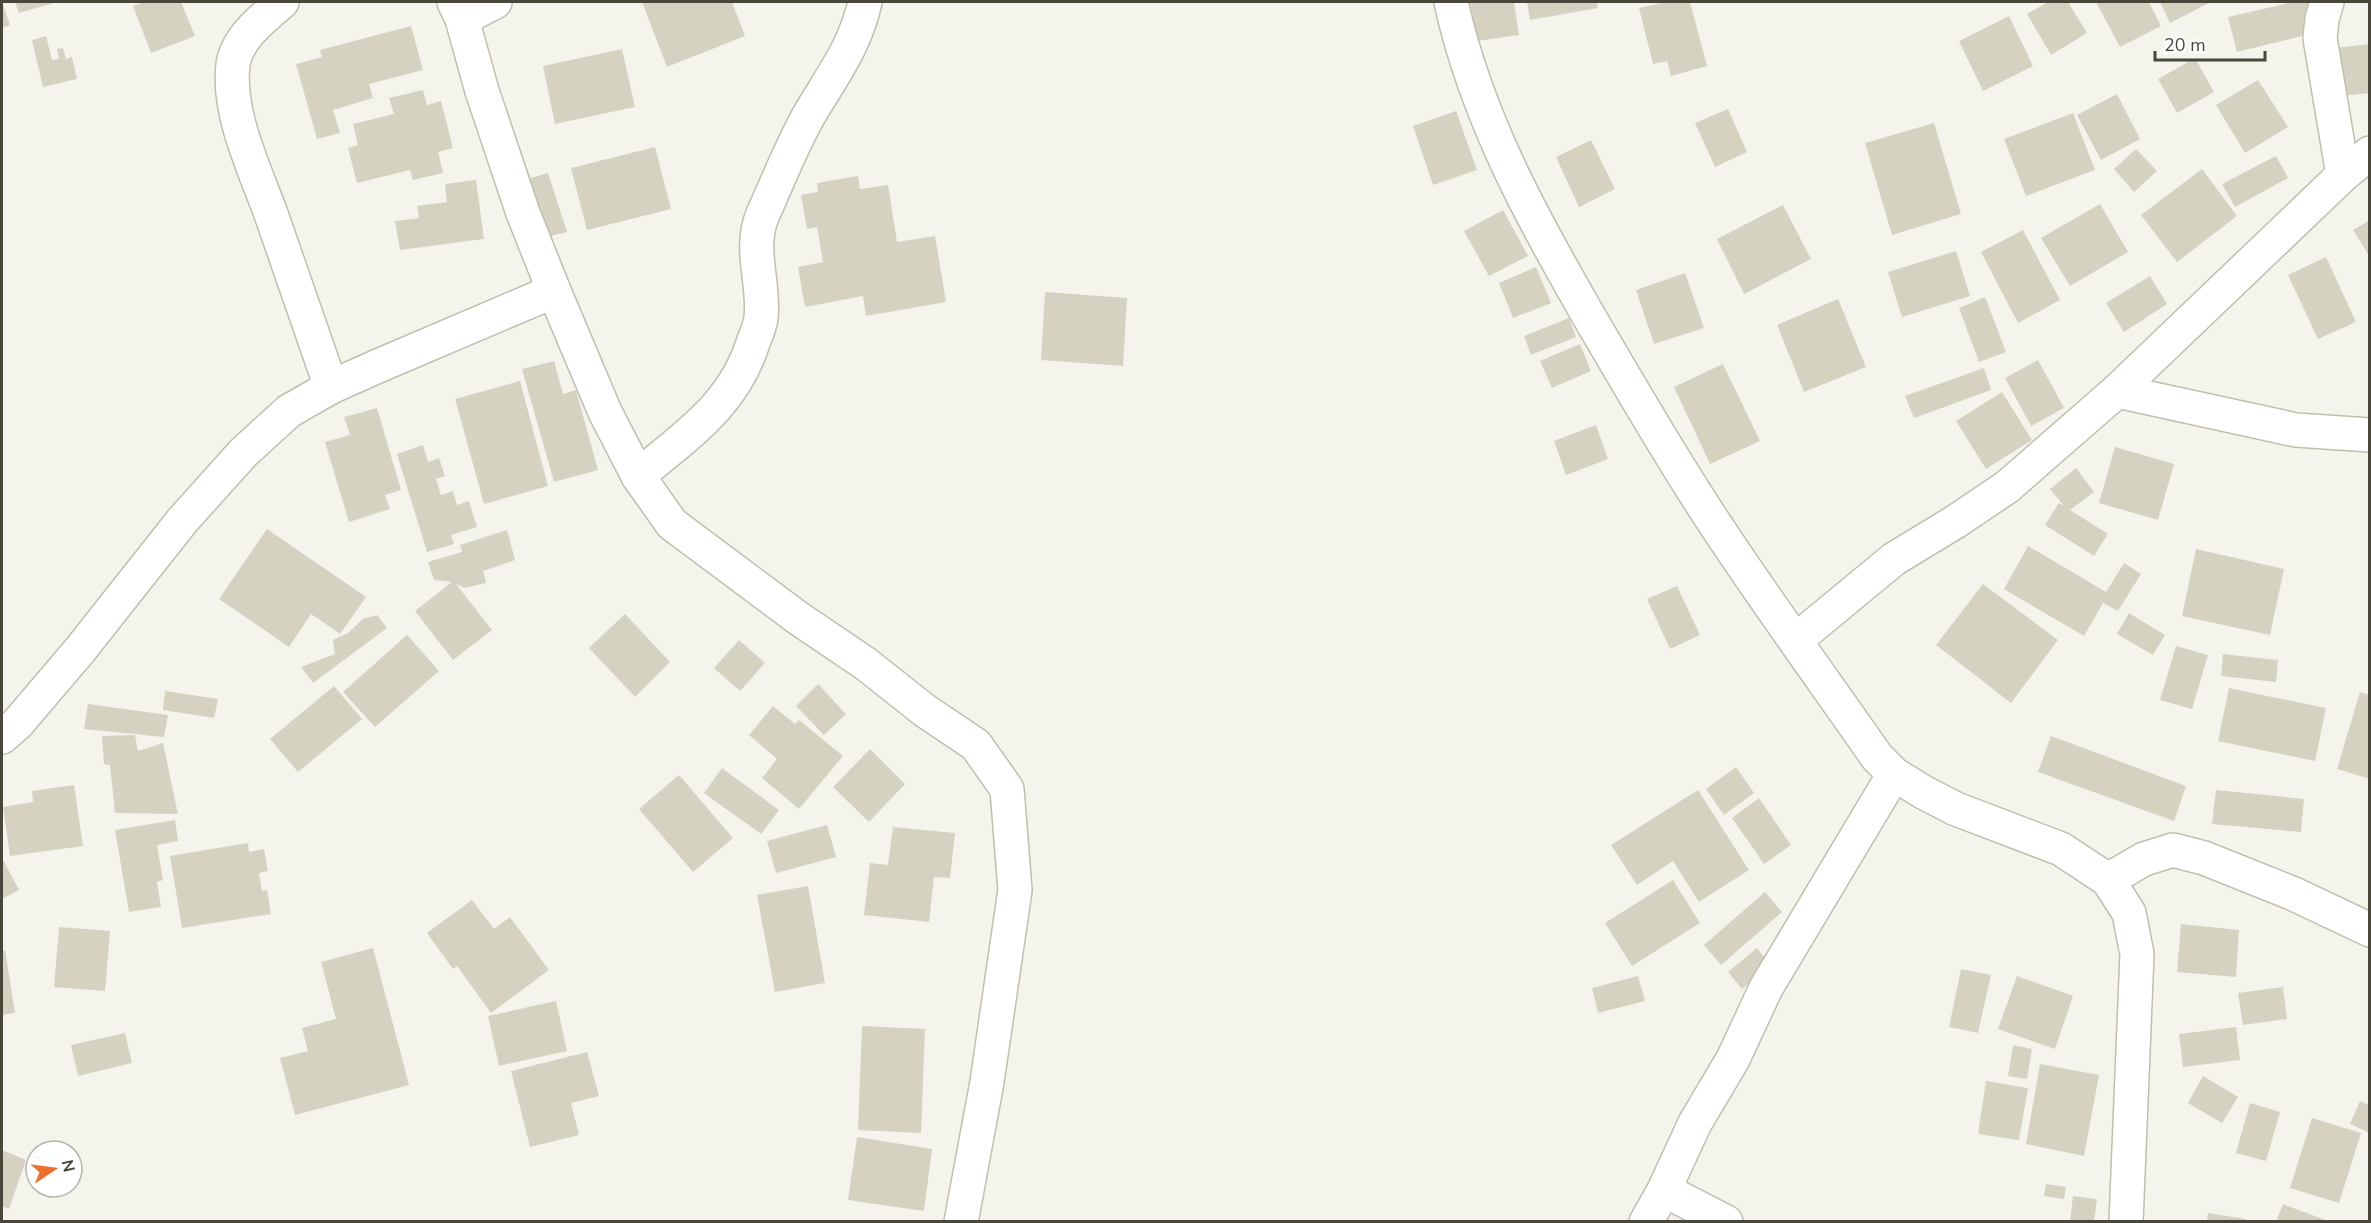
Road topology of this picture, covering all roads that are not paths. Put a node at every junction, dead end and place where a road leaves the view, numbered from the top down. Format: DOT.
graph roads {
  1 [pos="282,2"];
  2 [pos="495,2"];
  3 [pos="864,2"];
  4 [pos="1451,2"];
  5 [pos="2327,2"];
  6 [pos="458,10"];
  7 [pos="2370,153"];
  8 [pos="2343,175"];
  9 [pos="554,291"];
  10 [pos="331,387"];
  11 [pos="2117,391"];
  12 [pos="2370,435"];
  13 [pos="639,476"];
  14 [pos="1796,640"];
  15 [pos="2,736"];
  16 [pos="1894,774"];
  17 [pos="2109,879"];
  18 [pos="2370,930"];
  19 [pos="1664,1190"];
  20 [pos="961,1221"];
  21 [pos="1646,1221"];
  22 [pos="1726,1221"];
  23 [pos="2126,1221"];
  1 -- 10 [label="street"];
  2 -- 6 [label="street"];
  3 -- 13 [label="street"];
  4 -- 14 [label="street"];
  5 -- 8 [label="street"];
  6 -- 9 [label="street"];
  7 -- 8 [label="street"];
  8 -- 11 [label="street"];
  9 -- 10 [label="street"];
  9 -- 13 [label="street"];
  10 -- 15 [label="street"];
  11 -- 12 [label="street"];
  11 -- 14 [label="street"];
  13 -- 20 [label="street"];
  14 -- 16 [label="street"];
  16 -- 17 [label="street"];
  16 -- 19 [label="street"];
  17 -- 18 [label="street"];
  17 -- 23 [label="street"];
  19 -- 21 [label="street"];
  19 -- 22 [label="street"];
}
